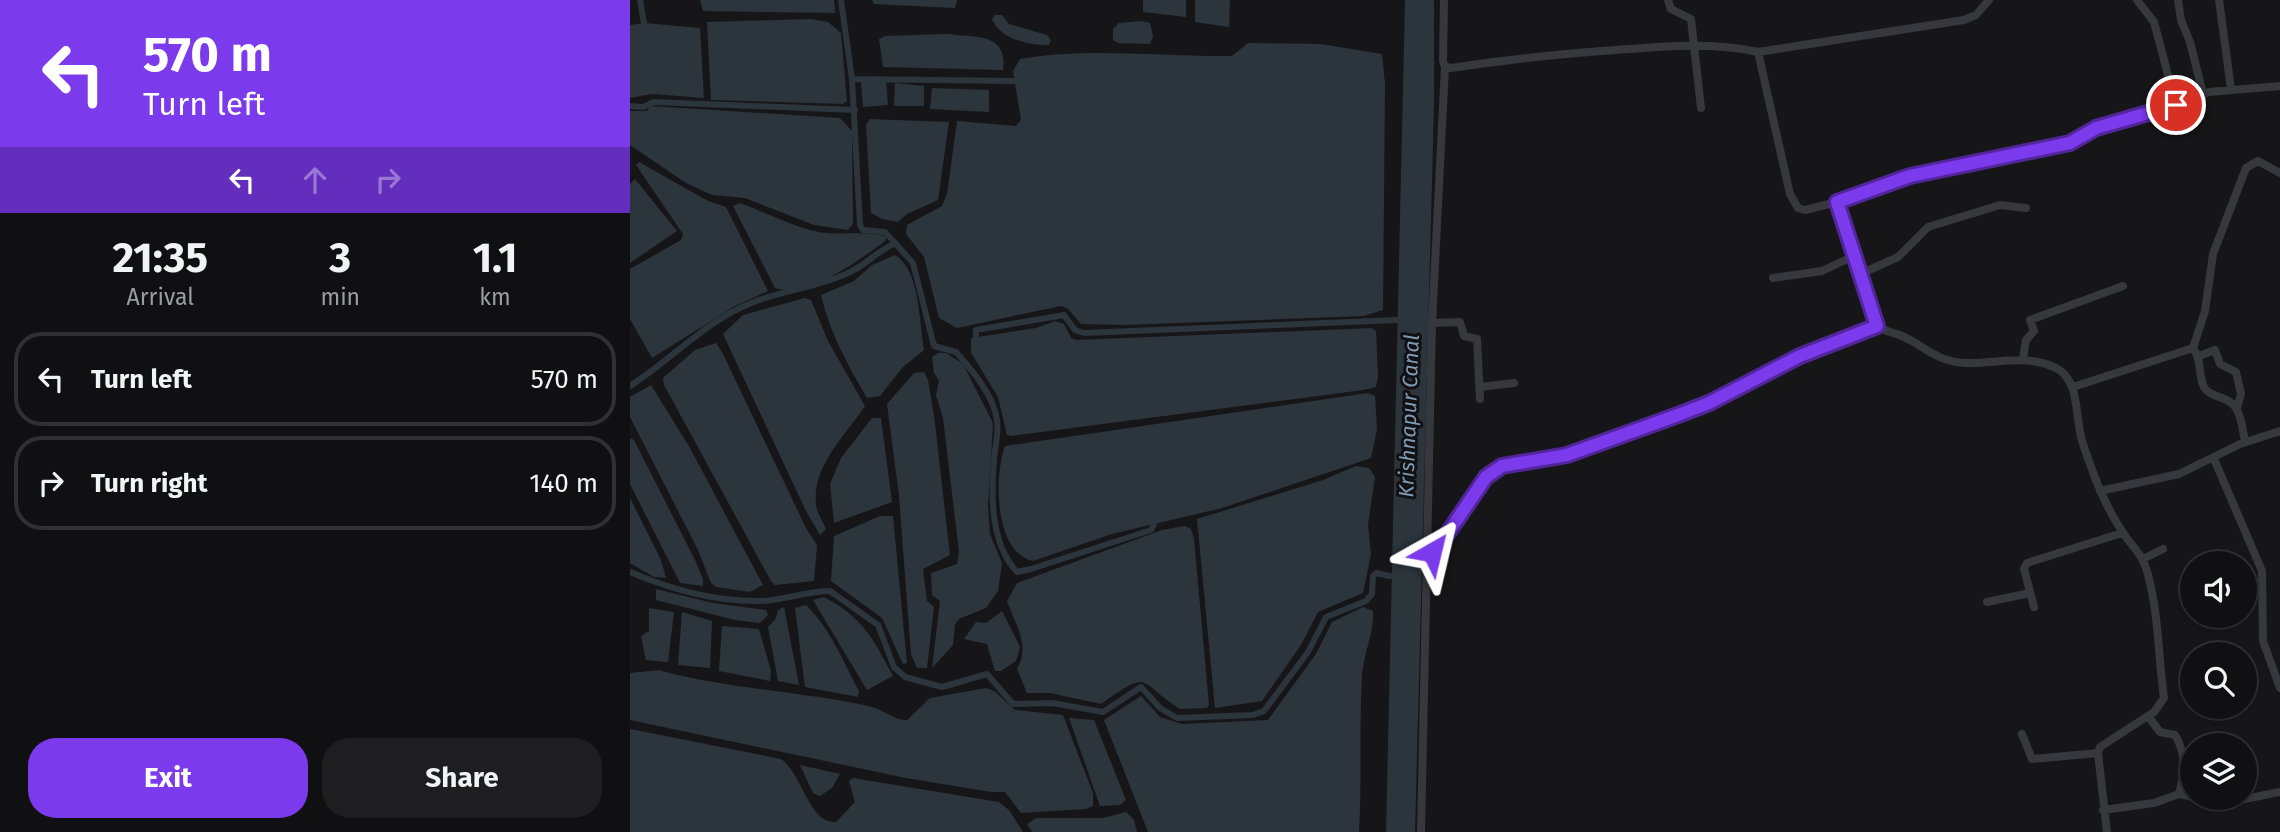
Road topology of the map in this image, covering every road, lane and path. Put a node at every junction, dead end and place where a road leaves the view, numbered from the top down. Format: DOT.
graph roads {
  1 [pos="1444,0"];
  2 [pos="1668,0"];
  3 [pos="1989,0"];
  4 [pos="2137,0"];
  5 [pos="2178,0"];
  6 [pos="2219,0"];
  7 [pos="1695,44"];
  8 [pos="1758,52"];
  9 [pos="1445,67"];
  10 [pos="2280,86"];
  11 [pos="2231,89"];
  12 [pos="2203,94"];
  13 [pos="2176,105"];
  14 [pos="1701,108"];
  15 [pos="2278,169"];
  16 [pos="1837,202"];
  17 [pos="2026,208"];
  18 [pos="1854,256"];
  19 [pos="1860,274"];
  20 [pos="1773,278"];
  21 [pos="2123,286"];
  22 [pos="1432,323"];
  23 [pos="1877,326"];
  24 [pos="2193,348"];
  25 [pos="2199,356"];
  26 [pos="2023,359"];
  27 [pos="1514,383"];
  28 [pos="1479,387"];
  29 [pos="2073,387"];
  30 [pos="1480,400"];
  31 [pos="2237,408"];
  32 [pos="2280,431"];
  33 [pos="2245,442"];
  34 [pos="2214,459"];
  35 [pos="2100,491"];
  36 [pos="2122,533"];
  37 [pos="2163,549"];
  38 [pos="1425,551"];
  39 [pos="2143,559"];
  40 [pos="2030,593"];
  41 [pos="1987,601"];
  42 [pos="2034,607"];
  43 [pos="2280,688"];
  44 [pos="2148,716"];
  45 [pos="2022,734"];
  46 [pos="2098,753"];
  47 [pos="2280,792"];
  48 [pos="2179,794"];
  49 [pos="2103,810"];
  50 [pos="1421,832"];
  51 [pos="2107,832"];
  1 -- 9 [label="street"];
  2 -- 7 [label="street"];
  3 -- 8 [label="street"];
  4 -- 13 [label="street"];
  5 -- 12 [label="street"];
  6 -- 11 [label="street"];
  7 -- 8 [label="street"];
  7 -- 9 [label="street"];
  7 -- 14 [label="street"];
  8 -- 16 [label="street"];
  9 -- 22 [label="street"];
  10 -- 11 [label="street"];
  11 -- 12 [label="street"];
  12 -- 13 [label="street"];
  13 -- 16 [label="street"];
  15 -- 24 [label="street"];
  16 -- 18 [label="street"];
  17 -- 19 [label="street"];
  18 -- 19 [label="street"];
  18 -- 20 [label="street"];
  19 -- 23 [label="street"];
  21 -- 26 [label="street"];
  22 -- 28 [label="street"];
  22 -- 38 [label="street"];
  23 -- 26 [label="street"];
  23 -- 38 [label="street"];
  24 -- 25 [label="street"];
  24 -- 29 [label="street"];
  25 -- 31 [label="street"];
  25 -- 31 [label="street"];
  26 -- 29 [label="street"];
  27 -- 28 [label="street"];
  28 -- 30 [label="street"];
  29 -- 35 [label="street"];
  31 -- 33 [label="street"];
  32 -- 33 [label="street"];
  33 -- 34 [label="street"];
  34 -- 35 [label="street"];
  34 -- 43 [label="street"];
  35 -- 36 [label="street"];
  36 -- 39 [label="street"];
  36 -- 40 [label="street"];
  37 -- 39 [label="street"];
  38 -- 50 [label="street"];
  39 -- 44 [label="street"];
  40 -- 41 [label="street"];
  40 -- 42 [label="street"];
  44 -- 46 [label="street"];
  44 -- 48 [label="street"];
  45 -- 46 [label="street"];
  46 -- 49 [label="street"];
  47 -- 48 [label="street"];
  48 -- 49 [label="street"];
  49 -- 51 [label="street"];
}
